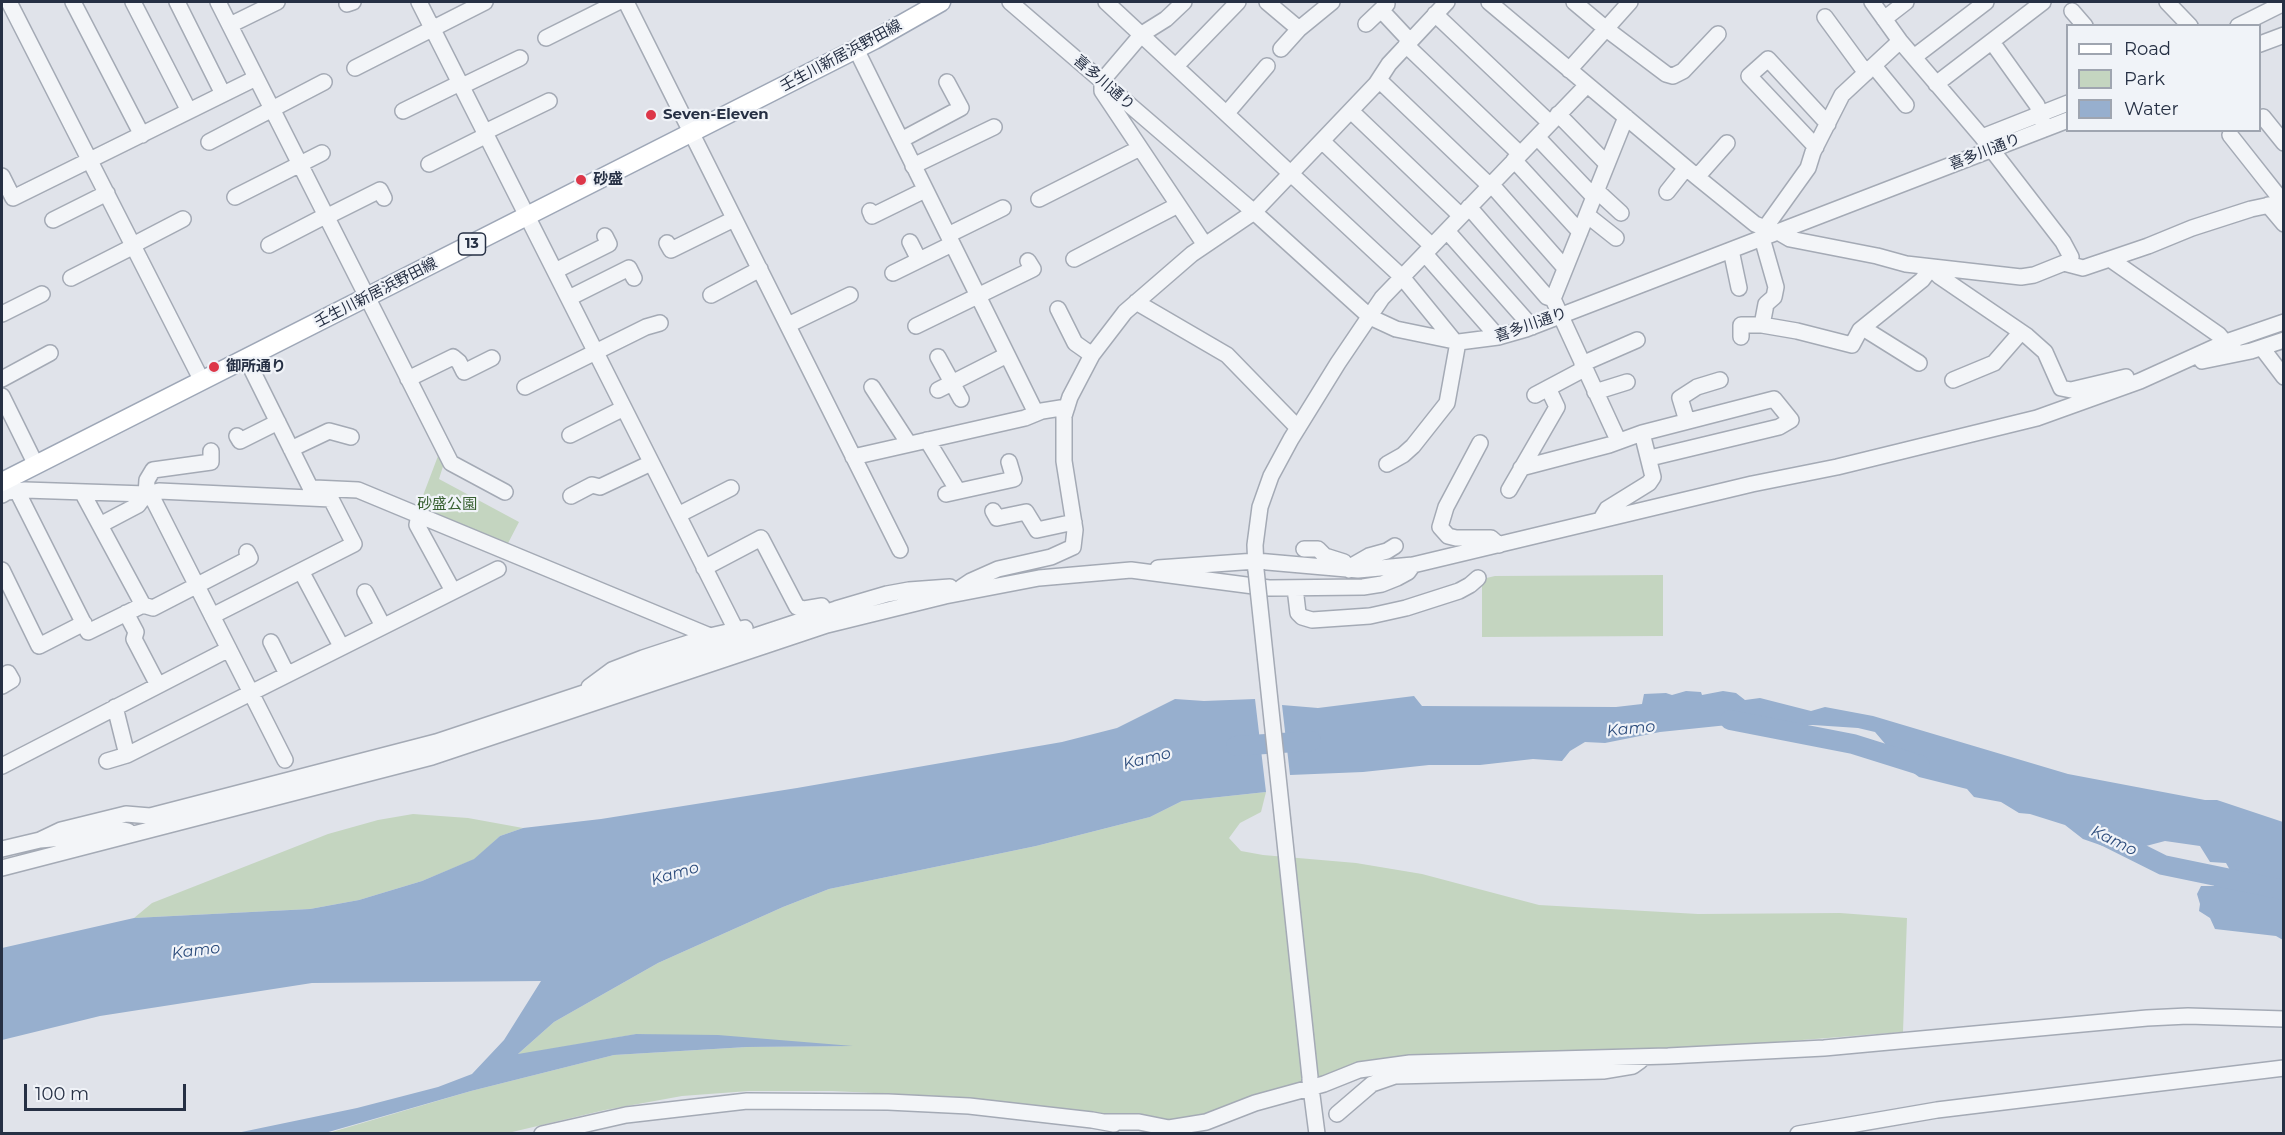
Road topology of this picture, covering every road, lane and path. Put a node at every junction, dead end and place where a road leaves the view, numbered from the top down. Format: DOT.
graph roads {
  1 [pos="9,2"];
  2 [pos="73,2"];
  3 [pos="133,2"];
  4 [pos="177,2"];
  5 [pos="218,2"];
  6 [pos="277,2"];
  7 [pos="420,2"];
  8 [pos="485,2"];
  9 [pos="618,2"];
  10 [pos="626,2"];
  11 [pos="941,2"];
  12 [pos="1010,2"];
  13 [pos="1106,2"];
  14 [pos="1184,2"];
  15 [pos="1238,2"];
  16 [pos="1267,2"];
  17 [pos="1332,2"];
  18 [pos="1447,2"];
  19 [pos="1489,2"];
  20 [pos="1574,2"];
  21 [pos="1627,2"];
  22 [pos="1872,2"];
  23 [pos="1906,2"];
  24 [pos="1986,2"];
  25 [pos="2043,2"];
  26 [pos="2167,2"];
  27 [pos="2283,3"];
  28 [pos="21,11"];
  29 [pos="2072,11"];
  30 [pos="1435,14"];
  31 [pos="1825,18"];
  32 [pos="1884,19"];
  33 [pos="1366,24"];
  34 [pos="2083,24"];
  35 [pos="2188,24"];
  36 [pos="2242,24"];
  37 [pos="230,26"];
  38 [pos="433,28"];
  39 [pos="1605,28"];
  40 [pos="1299,29"];
  41 [pos="1142,34"];
  42 [pos="1718,34"];
  43 [pos="2283,35"];
  44 [pos="546,38"];
  45 [pos="1900,41"];
  46 [pos="1992,42"];
  47 [pos="1408,43"];
  48 [pos="2261,43"];
  49 [pos="1281,48"];
  50 [pos="856,49"];
  51 [pos="1914,57"];
  52 [pos="520,58"];
  53 [pos="1176,66"];
  54 [pos="1267,66"];
  55 [pos="355,68"];
  56 [pos="1870,69"];
  57 [pos="1569,70"];
  58 [pos="256,78"];
  59 [pos="1379,80"];
  60 [pos="1102,81"];
  61 [pos="324,82"];
  62 [pos="947,82"];
  63 [pos="461,84"];
  64 [pos="1936,84"];
  65 [pos="1587,85"];
  66 [pos="223,94"];
  67 [pos="549,101"];
  68 [pos="2066,104"];
  69 [pos="1906,105"];
  70 [pos="272,110"];
  71 [pos="189,111"];
  72 [pos="403,111"];
  73 [pos="1351,111"];
  74 [pos="1227,113"];
  75 [pos="1626,117"];
  76 [pos="2262,117"];
  77 [pos="1554,119"];
  78 [pos="2066,120"];
  79 [pos="2042,122"];
  80 [pos="1828,124"];
  81 [pos="994,127"];
  82 [pos="692,133"];
  83 [pos="486,134"];
  84 [pos="142,135"];
  85 [pos="2230,135"];
  86 [pos="1537,137"];
  87 [pos="901,140"];
  88 [pos="1322,141"];
  89 [pos="209,142"];
  90 [pos="1727,143"];
  91 [pos="2283,143"];
  92 [pos="1986,144"];
  93 [pos="1816,147"];
  94 [pos="1140,148"];
  95 [pos="322,153"];
  96 [pos="1517,158"];
  97 [pos="94,159"];
  98 [pos="299,164"];
  99 [pos="429,164"];
  100 [pos="1607,164"];
  101 [pos="914,166"];
  102 [pos="1692,172"];
  103 [pos="1292,173"];
  104 [pos="2,176"];
  105 [pos="1490,185"];
  106 [pos="925,190"];
  107 [pos="1667,192"];
  108 [pos="106,193"];
  109 [pos="1595,193"];
  110 [pos="235,196"];
  111 [pos="384,198"];
  112 [pos="1039,199"];
  113 [pos="2278,203"];
  114 [pos="1178,205"];
  115 [pos="1004,208"];
  116 [pos="870,210"];
  117 [pos="1465,211"];
  118 [pos="1254,212"];
  119 [pos="1620,213"];
  120 [pos="1587,215"];
  121 [pos="528,216"];
  122 [pos="326,217"];
  123 [pos="183,219"];
  124 [pos="735,219"];
  125 [pos="53,220"];
  126 [pos="2283,225"];
  127 [pos="1447,231"];
  128 [pos="1580,232"];
  129 [pos="1768,233"];
  130 [pos="605,236"];
  131 [pos="1616,238"];
  132 [pos="950,239"];
  133 [pos="910,242"];
  134 [pos="667,243"];
  135 [pos="269,245"];
  136 [pos="1205,245"];
  137 [pos="133,246"];
  138 [pos="1428,250"];
  139 [pos="1731,250"];
  140 [pos="1074,259"];
  141 [pos="2110,259"];
  142 [pos="919,260"];
  143 [pos="1028,261"];
  144 [pos="2069,263"];
  145 [pos="1565,268"];
  146 [pos="1931,268"];
  147 [pos="760,269"];
  148 [pos="555,271"];
  149 [pos="893,273"];
  150 [pos="1402,277"];
  151 [pos="71,278"];
  152 [pos="634,278"];
  153 [pos="1739,288"];
  154 [pos="42,294"];
  155 [pos="711,295"];
  156 [pos="850,295"];
  157 [pos="978,296"];
  158 [pos="366,298"];
  159 [pos="569,298"];
  160 [pos="1553,299"];
  161 [pos="1136,302"];
  162 [pos="1058,309"];
  163 [pos="2,314"];
  164 [pos="1559,316"];
  165 [pos="1370,317"];
  166 [pos="2283,322"];
  167 [pos="660,323"];
  168 [pos="1762,325"];
  169 [pos="788,326"];
  170 [pos="916,326"];
  171 [pos="1532,327"];
  172 [pos="1863,328"];
  173 [pos="2021,332"];
  174 [pos="2283,335"];
  175 [pos="1741,337"];
  176 [pos="1498,338"];
  177 [pos="1637,340"];
  178 [pos="2283,340"];
  179 [pos="1456,342"];
  180 [pos="2226,342"];
  181 [pos="2262,348"];
  182 [pos="596,352"];
  183 [pos="50,353"];
  184 [pos="1007,355"];
  185 [pos="1092,355"];
  186 [pos="938,357"];
  187 [pos="246,358"];
  188 [pos="492,358"];
  189 [pos="1919,363"];
  190 [pos="1583,367"];
  191 [pos="2165,370"];
  192 [pos="2283,377"];
  193 [pos="2,379"];
  194 [pos="408,379"];
  195 [pos="1720,380"];
  196 [pos="1953,380"];
  197 [pos="202,381"];
  198 [pos="1627,382"];
  199 [pos="952,383"];
  200 [pos="525,387"];
  201 [pos="872,387"];
  202 [pos="2061,388"];
  203 [pos="938,390"];
  204 [pos="1595,392"];
  205 [pos="961,399"];
  206 [pos="2,400"];
  207 [pos="1067,407"];
  208 [pos="624,408"];
  209 [pos="1036,412"];
  210 [pos="278,422"];
  211 [pos="1687,422"];
  212 [pos="2016,423"];
  213 [pos="1298,428"];
  214 [pos="1642,433"];
  215 [pos="570,435"];
  216 [pos="237,436"];
  217 [pos="351,437"];
  218 [pos="927,440"];
  219 [pos="1618,440"];
  220 [pos="1480,443"];
  221 [pos="909,444"];
  222 [pos="291,449"];
  223 [pos="211,451"];
  224 [pos="854,457"];
  225 [pos="1650,458"];
  226 [pos="1009,462"];
  227 [pos="651,463"];
  228 [pos="1387,464"];
  229 [pos="36,465"];
  230 [pos="1521,468"];
  231 [pos="12,489"];
  232 [pos="731,489"];
  233 [pos="1509,490"];
  234 [pos="82,492"];
  235 [pos="314,492"];
  236 [pos="505,492"];
  237 [pos="146,494"];
  238 [pos="2,495"];
  239 [pos="571,496"];
  240 [pos="2,503"];
  241 [pos="993,511"];
  242 [pos="678,515"];
  243 [pos="418,519"];
  244 [pos="1601,519"];
  245 [pos="1074,522"];
  246 [pos="100,525"];
  247 [pos="1499,545"];
  248 [pos="1395,546"];
  249 [pos="1304,549"];
  250 [pos="900,550"];
  251 [pos="247,552"];
  252 [pos="1413,564"];
  253 [pos="1256,565"];
  254 [pos="704,568"];
  255 [pos="498,569"];
  256 [pos="2,570"];
  257 [pos="1131,570"];
  258 [pos="1349,570"];
  259 [pos="301,571"];
  260 [pos="1478,578"];
  261 [pos="197,585"];
  262 [pos="1295,588"];
  263 [pos="962,590"];
  264 [pos="453,591"];
  265 [pos="365,592"];
  266 [pos="143,605"];
  267 [pos="836,609"];
  268 [pos="126,613"];
  269 [pos="212,616"];
  270 [pos="84,623"];
  271 [pos="786,625"];
  272 [pos="383,626"];
  273 [pos="736,630"];
  274 [pos="710,636"];
  275 [pos="271,642"];
  276 [pos="341,646"];
  277 [pos="229,649"];
  278 [pos="287,674"];
  279 [pos="158,685"];
  280 [pos="251,692"];
  281 [pos="580,694"];
  282 [pos="115,708"];
  283 [pos="126,755"];
  284 [pos="285,760"];
  285 [pos="107,761"];
  286 [pos="2,766"];
  287 [pos="139,834"];
  288 [pos="40,840"];
  289 [pos="2,849"];
  290 [pos="2,868"];
  291 [pos="2283,1019"];
  292 [pos="1647,1057"];
  293 [pos="2283,1068"];
  294 [pos="1311,1088"];
  295 [pos="1337,1114"];
  296 [pos="1104,1122"];
  297 [pos="542,1134"];
  298 [pos="1146,1134"];
  299 [pos="1317,1134"];
  300 [pos="1798,1134"];
  1 -- 28 [label="street"];
  2 -- 84 [label="street"];
  3 -- 71 [label="street"];
  4 -- 66 [label="street"];
  5 -- 37 [label="street"];
  6 -- 37 [label="street"];
  7 -- 38 [label="street"];
  8 -- 38 [label="street"];
  9 -- 44 [label="street"];
  10 -- 82 [label="street"];
  11 -- 50 [label="main road, 壬生川新居浜野田線 / 13"];
  12 -- 60 [label="street, 喜多川通り"];
  13 -- 41 [label="street"];
  14 -- 41 [label="street"];
  15 -- 53 [label="street"];
  16 -- 40 [label="street"];
  17 -- 40 [label="street"];
  18 -- 30 [label="street"];
  19 -- 57 [label="street"];
  20 -- 39 [label="street"];
  21 -- 39 [label="street"];
  22 -- 32 [label="street"];
  23 -- 32 [label="street"];
  24 -- 51 [label="street"];
  25 -- 46 [label="street"];
  26 -- 35 [label="street"];
  27 -- 36 [label="street"];
  28 -- 97 [label="street"];
  29 -- 34 [label="street"];
  30 -- 47 [label="street"];
  30 -- 77 [label="street"];
  31 -- 56 [label="street"];
  32 -- 45 [label="street"];
  33 -- 47 [label="street"];
  37 -- 58 [label="street"];
  38 -- 55 [label="street"];
  38 -- 63 [label="street"];
  39 -- 42 [label="street"];
  39 -- 57 [label="street"];
  40 -- 49 [label="street"];
  41 -- 53 [label="street"];
  41 -- 60 [label="street"];
  43 -- 48 [label="street"];
  45 -- 51 [label="street"];
  45 -- 56 [label="street"];
  46 -- 64 [label="street"];
  46 -- 79 [label="street"];
  47 -- 59 [label="street"];
  47 -- 96 [label="street"];
  50 -- 82 [label="main road, 壬生川新居浜野田線 / 13"];
  50 -- 87 [label="street"];
  51 -- 64 [label="street"];
  52 -- 63 [label="street"];
  53 -- 74 [label="street"];
  54 -- 74 [label="street"];
  56 -- 69 [label="street"];
  56 -- 80 [label="street"];
  57 -- 65 [label="street"];
  58 -- 66 [label="street"];
  58 -- 70 [label="street"];
  59 -- 73 [label="street"];
  59 -- 105 [label="street"];
  60 -- 94 [label="street"];
  60 -- 118 [label="street, 喜多川通り"];
  61 -- 70 [label="street"];
  62 -- 87 [label="street"];
  63 -- 72 [label="street"];
  63 -- 83 [label="street"];
  64 -- 92 [label="street"];
  65 -- 75 [label="street"];
  65 -- 77 [label="street"];
  66 -- 71 [label="street"];
  67 -- 83 [label="street"];
  68 -- 79 [label="street"];
  70 -- 89 [label="street"];
  70 -- 98 [label="street"];
  71 -- 84 [label="street"];
  73 -- 88 [label="street"];
  73 -- 117 [label="street"];
  74 -- 103 [label="street"];
  75 -- 100 [label="street"];
  75 -- 102 [label="street"];
  76 -- 91 [label="street"];
  77 -- 86 [label="street"];
  77 -- 100 [label="street"];
  78 -- 79 [label="street, 喜多川通り"];
  79 -- 92 [label="street, 喜多川通り"];
  80 -- 93 [label="street"];
  80 -- 93 [label="street"];
  81 -- 101 [label="street"];
  82 -- 121 [label="main road, 壬生川新居浜野田線 / 13"];
  82 -- 124 [label="street"];
  83 -- 99 [label="street"];
  83 -- 121 [label="street"];
  84 -- 97 [label="street"];
  85 -- 113 [label="street"];
  86 -- 96 [label="street"];
  86 -- 109 [label="street"];
  87 -- 101 [label="street"];
  88 -- 103 [label="street"];
  88 -- 138 [label="street"];
  90 -- 102 [label="street"];
  92 -- 129 [label="street, 喜多川通り"];
  92 -- 144 [label="street"];
  93 -- 129 [label="street"];
  94 -- 112 [label="street"];
  94 -- 114 [label="street"];
  95 -- 98 [label="street"];
  96 -- 105 [label="street"];
  96 -- 128 [label="street"];
  97 -- 104 [label="street"];
  97 -- 108 [label="street"];
  98 -- 110 [label="street"];
  98 -- 122 [label="street"];
  100 -- 109 [label="street"];
  101 -- 106 [label="street"];
  102 -- 107 [label="street"];
  102 -- 129 [label="street"];
  103 -- 118 [label="street"];
  103 -- 150 [label="street"];
  105 -- 117 [label="street"];
  105 -- 145 [label="street"];
  106 -- 116 [label="street"];
  106 -- 132 [label="street"];
  108 -- 125 [label="street"];
  108 -- 137 [label="street"];
  109 -- 119 [label="street"];
  109 -- 120 [label="street"];
  111 -- 122 [label="street"];
  113 -- 126 [label="street"];
  113 -- 141 [label="street"];
  114 -- 136 [label="street"];
  114 -- 140 [label="street"];
  115 -- 132 [label="street"];
  117 -- 127 [label="street"];
  117 -- 160 [label="street"];
  118 -- 136 [label="street"];
  118 -- 165 [label="street, 喜多川通り"];
  120 -- 128 [label="street"];
  120 -- 131 [label="street"];
  121 -- 148 [label="street"];
  121 -- 158 [label="main road, 壬生川新居浜野田線 / 13"];
  122 -- 135 [label="street"];
  122 -- 158 [label="street"];
  123 -- 137 [label="street"];
  124 -- 134 [label="street"];
  124 -- 147 [label="street"];
  127 -- 138 [label="street"];
  127 -- 171 [label="street"];
  128 -- 145 [label="street"];
  129 -- 139 [label="street, 喜多川通り"];
  129 -- 146 [label="street"];
  129 -- 168 [label="street"];
  130 -- 148 [label="street"];
  132 -- 142 [label="street"];
  132 -- 157 [label="street"];
  133 -- 142 [label="street"];
  136 -- 161 [label="street"];
  137 -- 151 [label="street"];
  137 -- 197 [label="street"];
  138 -- 150 [label="street"];
  138 -- 176 [label="street"];
  139 -- 153 [label="street"];
  139 -- 164 [label="street, 喜多川通り"];
  141 -- 144 [label="street"];
  141 -- 180 [label="street"];
  142 -- 149 [label="street"];
  143 -- 157 [label="street"];
  144 -- 146 [label="street"];
  145 -- 160 [label="street"];
  146 -- 172 [label="street"];
  146 -- 173 [label="street"];
  147 -- 155 [label="street"];
  147 -- 169 [label="street"];
  148 -- 159 [label="street"];
  150 -- 165 [label="street"];
  150 -- 179 [label="street"];
  152 -- 159 [label="street"];
  154 -- 163 [label="street"];
  156 -- 169 [label="street"];
  157 -- 170 [label="street"];
  157 -- 184 [label="street"];
  158 -- 187 [label="main road, 壬生川新居浜野田線 / 13"];
  158 -- 194 [label="street"];
  159 -- 182 [label="street"];
  160 -- 164 [label="street"];
  161 -- 185 [label="street"];
  161 -- 213 [label="street"];
  162 -- 185 [label="street"];
  164 -- 171 [label="street, 喜多川通り"];
  164 -- 190 [label="street"];
  165 -- 179 [label="street, 喜多川通り"];
  165 -- 213 [label="street"];
  166 -- 180 [label="street"];
  167 -- 182 [label="street"];
  168 -- 172 [label="street"];
  168 -- 175 [label="street"];
  169 -- 224 [label="street"];
  171 -- 176 [label="street, 喜多川通り"];
  172 -- 189 [label="street"];
  173 -- 196 [label="street"];
  173 -- 202 [label="street"];
  174 -- 181 [label="street"];
  176 -- 179 [label="street, 喜多川通り"];
  177 -- 190 [label="street"];
  178 -- 181 [label="street"];
  179 -- 228 [label="street"];
  180 -- 181 [label="street"];
  180 -- 191 [label="street"];
  181 -- 191 [label="street"];
  181 -- 192 [label="street"];
  182 -- 200 [label="street"];
  182 -- 208 [label="street"];
  183 -- 193 [label="street"];
  184 -- 199 [label="street"];
  184 -- 209 [label="street"];
  185 -- 207 [label="street"];
  186 -- 199 [label="street"];
  187 -- 197 [label="main road, 壬生川新居浜野田線 / 13"];
  187 -- 210 [label="street"];
  188 -- 194 [label="street"];
  190 -- 204 [label="street"];
  190 -- 230 [label="street"];
  191 -- 202 [label="street"];
  191 -- 212 [label="street"];
  194 -- 236 [label="street"];
  195 -- 211 [label="street"];
  197 -- 229 [label="main road, 壬生川新居浜野田線 / 13"];
  198 -- 204 [label="street"];
  199 -- 203 [label="street"];
  199 -- 205 [label="street"];
  201 -- 221 [label="street"];
  202 -- 212 [label="street"];
  204 -- 219 [label="street"];
  206 -- 229 [label="street"];
  207 -- 209 [label="street"];
  207 -- 245 [label="street"];
  208 -- 215 [label="street"];
  208 -- 227 [label="street"];
  209 -- 218 [label="street"];
  210 -- 216 [label="street"];
  210 -- 222 [label="street"];
  211 -- 214 [label="street"];
  211 -- 225 [label="street"];
  212 -- 244 [label="street"];
  213 -- 253 [label="street"];
  214 -- 219 [label="street"];
  214 -- 225 [label="street"];
  217 -- 222 [label="street"];
  218 -- 221 [label="street"];
  218 -- 226 [label="street"];
  219 -- 230 [label="street"];
  220 -- 247 [label="street"];
  221 -- 224 [label="street"];
  222 -- 235 [label="street"];
  223 -- 237 [label="street"];
  224 -- 250 [label="street"];
  225 -- 244 [label="street"];
  227 -- 239 [label="street"];
  227 -- 242 [label="street"];
  229 -- 231 [label="main road, 壬生川新居浜野田線 / 13"];
  230 -- 233 [label="street"];
  231 -- 234 [label="street"];
  231 -- 238 [label="street"];
  231 -- 240 [label="street"];
  231 -- 270 [label="street"];
  232 -- 242 [label="street"];
  234 -- 237 [label="street"];
  234 -- 246 [label="street"];
  235 -- 237 [label="street"];
  235 -- 243 [label="street"];
  235 -- 259 [label="street"];
  237 -- 246 [label="street"];
  237 -- 261 [label="street"];
  241 -- 245 [label="street"];
  242 -- 254 [label="street"];
  243 -- 264 [label="street"];
  243 -- 274 [label="street"];
  244 -- 247 [label="street"];
  245 -- 263 [label="street"];
  246 -- 266 [label="street"];
  247 -- 252 [label="street"];
  248 -- 258 [label="street"];
  249 -- 258 [label="street"];
  251 -- 261 [label="street"];
  252 -- 258 [label="street"];
  252 -- 262 [label="street"];
  253 -- 257 [label="street"];
  253 -- 258 [label="street"];
  253 -- 294 [label="street, bridge"];
  254 -- 267 [label="street"];
  254 -- 273 [label="street"];
  255 -- 264 [label="street"];
  256 -- 270 [label="street"];
  257 -- 262 [label="street"];
  257 -- 263 [label="street"];
  259 -- 269 [label="street"];
  259 -- 276 [label="street"];
  260 -- 262 [label="street"];
  261 -- 266 [label="street"];
  261 -- 269 [label="street"];
  263 -- 267 [label="street"];
  263 -- 287 [label="street"];
  264 -- 272 [label="street"];
  265 -- 272 [label="street"];
  266 -- 268 [label="street"];
  267 -- 271 [label="street"];
  268 -- 270 [label="street"];
  268 -- 279 [label="street"];
  269 -- 277 [label="street"];
  271 -- 273 [label="street"];
  271 -- 281 [label="street"];
  272 -- 276 [label="street"];
  273 -- 274 [label="street"];
  274 -- 281 [label="street"];
  275 -- 278 [label="street"];
  276 -- 278 [label="street"];
  277 -- 279 [label="street"];
  277 -- 280 [label="street"];
  278 -- 280 [label="street"];
  279 -- 282 [label="street"];
  280 -- 283 [label="street"];
  280 -- 284 [label="street"];
  281 -- 288 [label="street"];
  282 -- 283 [label="street"];
  282 -- 286 [label="street"];
  283 -- 285 [label="street"];
  287 -- 288 [label="street"];
  287 -- 290 [label="street"];
  288 -- 289 [label="street"];
  291 -- 292 [label="street"];
  292 -- 294 [label="street"];
  292 -- 295 [label="street"];
  293 -- 300 [label="street"];
  294 -- 296 [label="street"];
  294 -- 299 [label="street"];
  296 -- 297 [label="street"];
  296 -- 298 [label="street"];
}
